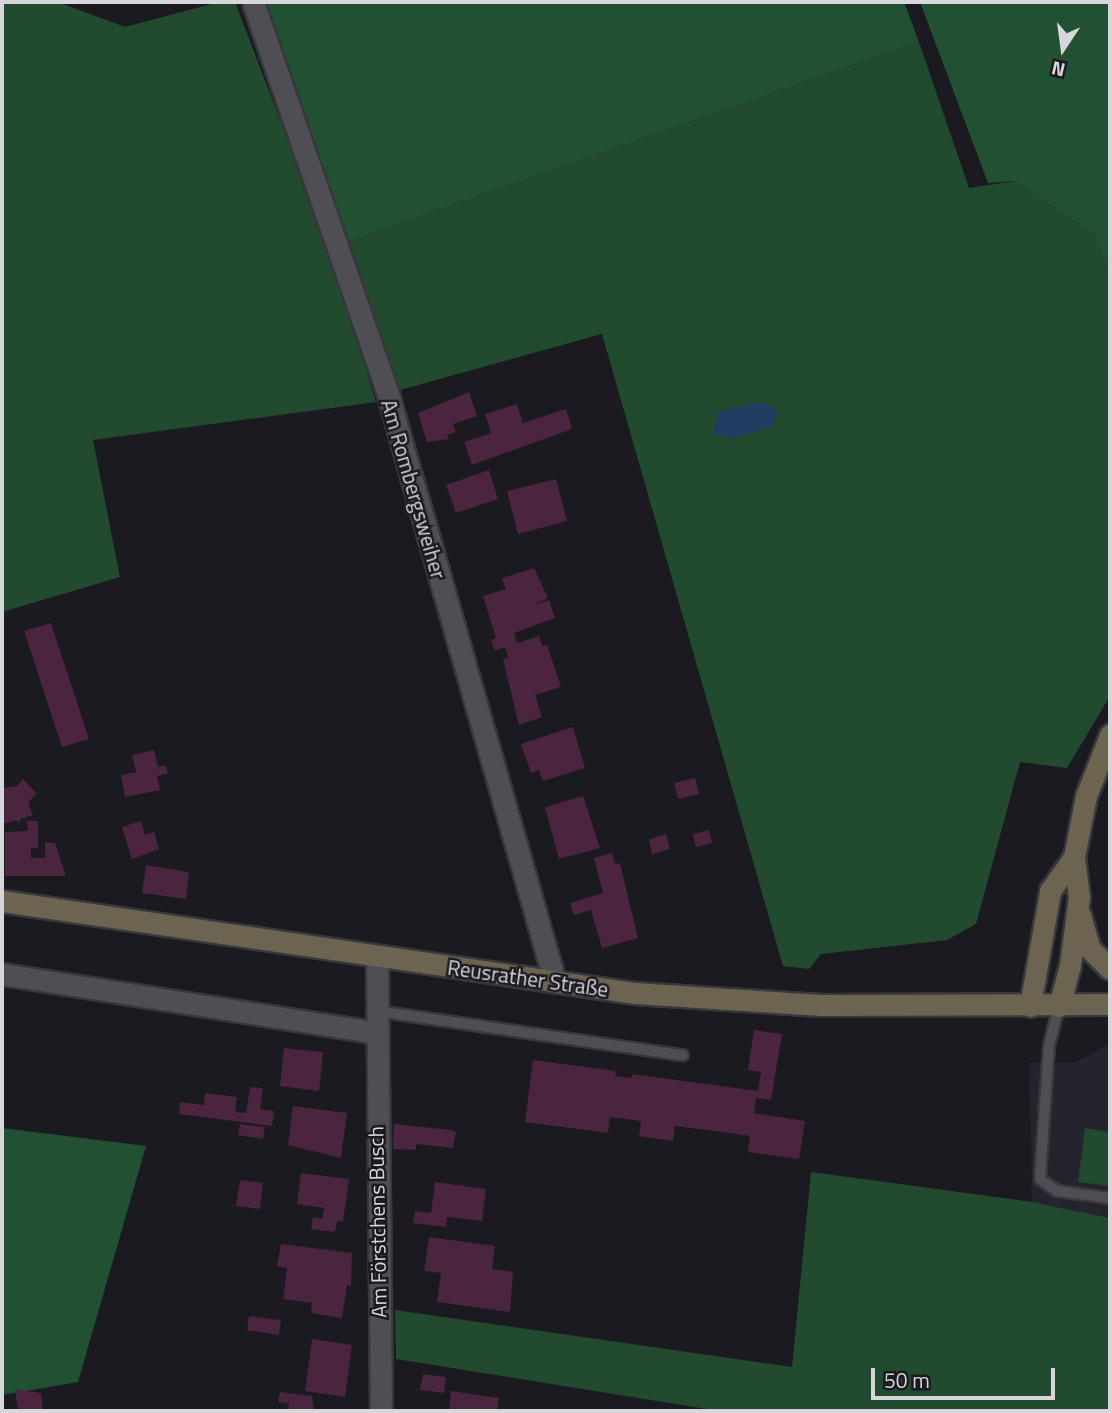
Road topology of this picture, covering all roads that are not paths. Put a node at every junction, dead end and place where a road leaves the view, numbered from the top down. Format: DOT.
graph roads {
  1 [pos="253,2"];
  2 [pos="1110,735"];
  3 [pos="1074,857"];
  4 [pos="2,901"];
  5 [pos="1078,908"];
  6 [pos="377,956"];
  7 [pos="1110,969"];
  8 [pos="2,974"];
  9 [pos="555,982"];
  10 [pos="1110,1004"];
  11 [pos="1030,1006"];
  12 [pos="1059,1006"];
  13 [pos="375,1022"];
  14 [pos="684,1055"];
  15 [pos="1110,1199"];
  16 [pos="382,1411"];
  1 -- 9 [label="street, Am Rombergsweiher"];
  2 -- 3 [label="main road"];
  3 -- 5 [label="main road"];
  3 -- 11 [label="main road"];
  4 -- 6 [label="main road, Reusrather Straße"];
  5 -- 7 [label="main road"];
  5 -- 12 [label="main road"];
  6 -- 9 [label="main road, Reusrather Straße"];
  6 -- 13 [label="street, Am Förstchens Busch"];
  8 -- 13 [label="street"];
  9 -- 11 [label="main road, Reusrather Straße"];
  10 -- 12 [label="main road, Reusrather Straße"];
  11 -- 12 [label="main road, Reusrather Straße"];
  12 -- 15 [label="lane"];
  13 -- 14 [label="lane"];
  13 -- 16 [label="street, Am Förstchens Busch"];
}
